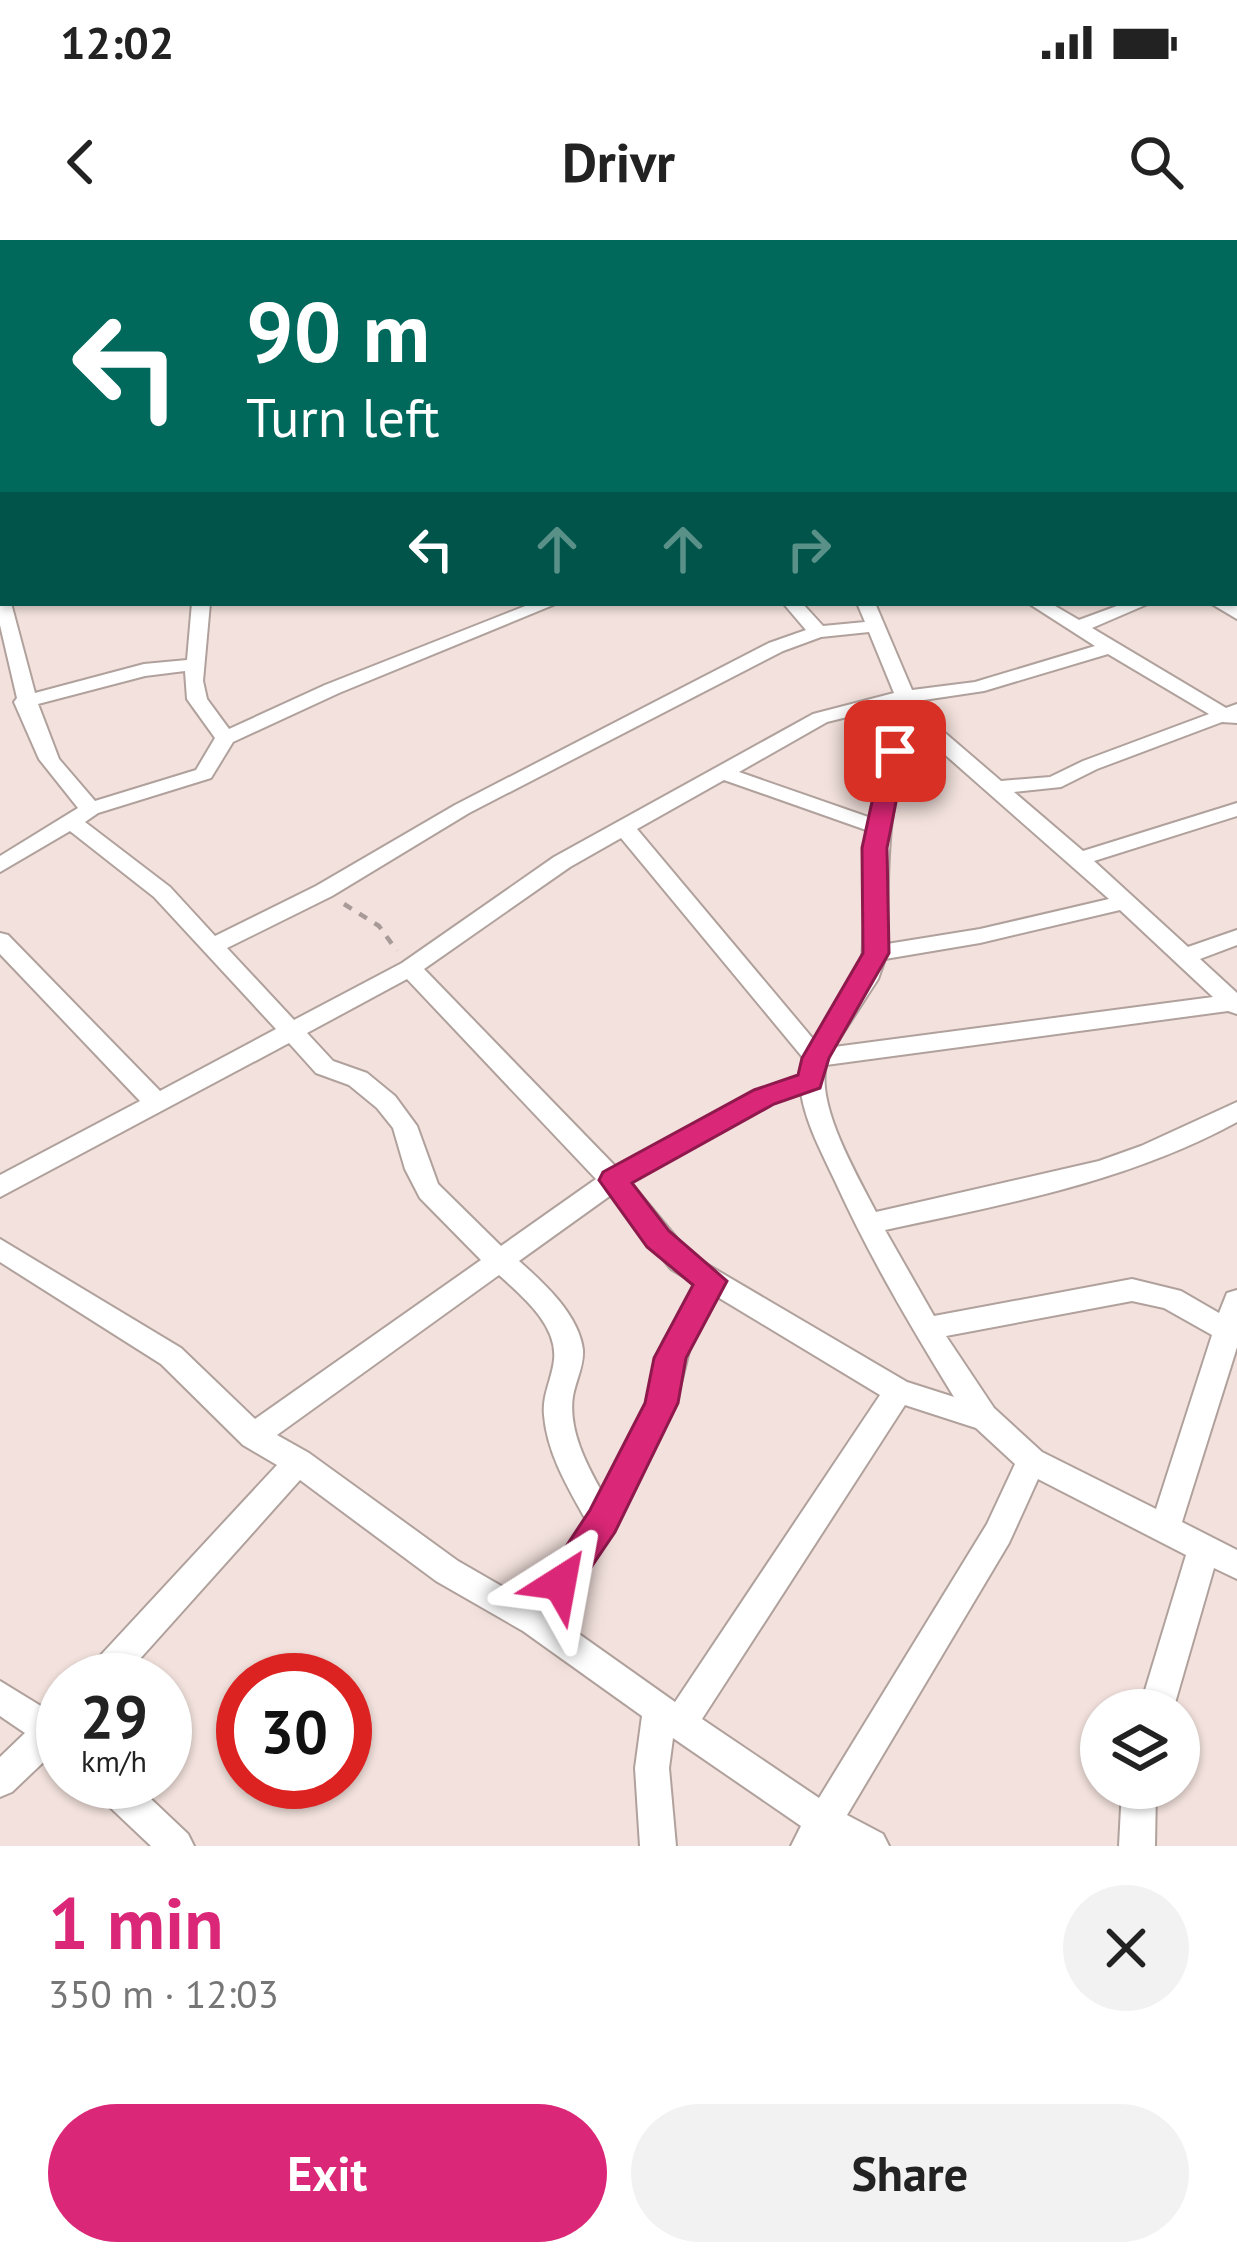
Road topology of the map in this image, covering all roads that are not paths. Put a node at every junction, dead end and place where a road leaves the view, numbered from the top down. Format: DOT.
graph roads {
  1 [pos="204,606"];
  2 [pos="541,606"];
  3 [pos="795,606"];
  4 [pos="867,606"];
  5 [pos="1042,606"];
  6 [pos="1133,606"];
  7 [pos="875,626"];
  8 [pos="6,628"];
  9 [pos="1076,628"];
  10 [pos="818,632"];
  11 [pos="1107,648"];
  12 [pos="194,665"];
  13 [pos="24,704"];
  14 [pos="0,708"];
  15 [pos="910,708"];
  16 [pos="1233,716"];
  17 [pos="225,739"];
  18 [pos="723,773"];
  19 [pos="1054,783"];
  20 [pos="994,788"];
  21 [pos="1237,809"];
  22 [pos="80,815"];
  23 [pos="1033,818"];
  24 [pos="623,826"];
  25 [pos="878,826"];
  26 [pos="1079,859"];
  27 [pos="0,865"];
  28 [pos="1123,902"];
  29 [pos="1237,937"];
  30 [pos="0,940"];
  31 [pos="211,947"];
  32 [pos="876,953"];
  33 [pos="1184,957"];
  34 [pos="410,968"];
  35 [pos="1235,1004"];
  36 [pos="291,1029"];
  37 [pos="813,1070"];
  38 [pos="154,1100"];
  39 [pos="1237,1112"];
  40 [pos="614,1180"];
  41 [pos="0,1187"];
  42 [pos="869,1222"];
  43 [pos="0,1249"];
  44 [pos="500,1265"];
  45 [pos="711,1281"];
  46 [pos="1237,1301"];
  47 [pos="927,1329"];
  48 [pos="1231,1334"];
  49 [pos="898,1391"];
  50 [pos="985,1419"];
  51 [pos="253,1436"];
  52 [pos="1031,1461"];
  53 [pos="298,1462"];
  54 [pos="602,1521"];
  55 [pos="1165,1528"];
  56 [pos="1204,1548"];
  57 [pos="1237,1564"];
  58 [pos="534,1621"];
  59 [pos="125,1653"];
  60 [pos="1162,1689"];
  61 [pos="0,1696"];
  62 [pos="36,1716"];
  63 [pos="670,1716"];
  64 [pos="36,1750"];
  65 [pos="0,1780"];
  66 [pos="137,1809"];
  67 [pos="1138,1809"];
  68 [pos="816,1833"];
  69 [pos="176,1846"];
  70 [pos="658,1846"];
  71 [pos="871,1846"];
  72 [pos="1137,1846"];
  1 -- 12 [label="street"];
  2 -- 17 [label="street"];
  3 -- 10 [label="street"];
  4 -- 7 [label="street"];
  5 -- 9 [label="street"];
  6 -- 9 [label="street"];
  7 -- 10 [label="street"];
  7 -- 15 [label="street"];
  8 -- 13 [label="street"];
  9 -- 11 [label="street"];
  10 -- 31 [label="street"];
  11 -- 15 [label="street"];
  11 -- 16 [label="street"];
  12 -- 13 [label="street"];
  12 -- 17 [label="street"];
  13 -- 14 [label="street"];
  13 -- 22 [label="street"];
  15 -- 18 [label="street"];
  15 -- 20 [label="street"];
  15 -- 25 [label="street"];
  16 -- 19 [label="street"];
  17 -- 22 [label="street"];
  18 -- 24 [label="street"];
  18 -- 25 [label="street"];
  19 -- 20 [label="street"];
  19 -- 23 [label="street"];
  20 -- 23 [label="street"];
  21 -- 26 [label="street"];
  22 -- 27 [label="street"];
  22 -- 31 [label="street"];
  23 -- 26 [label="street"];
  24 -- 34 [label="street"];
  24 -- 37 [label="street"];
  25 -- 32 [label="street"];
  26 -- 28 [label="street"];
  28 -- 32 [label="street"];
  28 -- 33 [label="street"];
  29 -- 33 [label="street"];
  30 -- 38 [label="street"];
  31 -- 36 [label="street"];
  32 -- 37 [label="street"];
  33 -- 35 [label="street"];
  34 -- 36 [label="street"];
  34 -- 40 [label="street"];
  35 -- 37 [label="street"];
  36 -- 38 [label="street"];
  36 -- 44 [label="street"];
  37 -- 40 [label="street"];
  37 -- 42 [label="street"];
  38 -- 41 [label="street"];
  39 -- 42 [label="street"];
  40 -- 44 [label="street"];
  40 -- 45 [label="street"];
  42 -- 47 [label="street"];
  43 -- 51 [label="street"];
  44 -- 51 [label="street"];
  44 -- 54 [label="street"];
  45 -- 49 [label="street"];
  45 -- 54 [label="street"];
  46 -- 48 [label="street"];
  47 -- 48 [label="street"];
  47 -- 50 [label="street"];
  48 -- 55 [label="street"];
  49 -- 50 [label="street"];
  49 -- 63 [label="street"];
  50 -- 52 [label="street"];
  51 -- 53 [label="street"];
  52 -- 55 [label="street"];
  52 -- 68 [label="street"];
  53 -- 58 [label="street"];
  53 -- 59 [label="street"];
  54 -- 58 [label="street"];
  55 -- 56 [label="street"];
  56 -- 57 [label="street"];
  56 -- 60 [label="street"];
  58 -- 63 [label="street"];
  61 -- 62 [label="street"];
  63 -- 68 [label="street"];
  63 -- 70 [label="street"];
  64 -- 65 [label="street"];
  66 -- 69 [label="street"];
  67 -- 72 [label="street"];
  68 -- 71 [label="street"];
}
